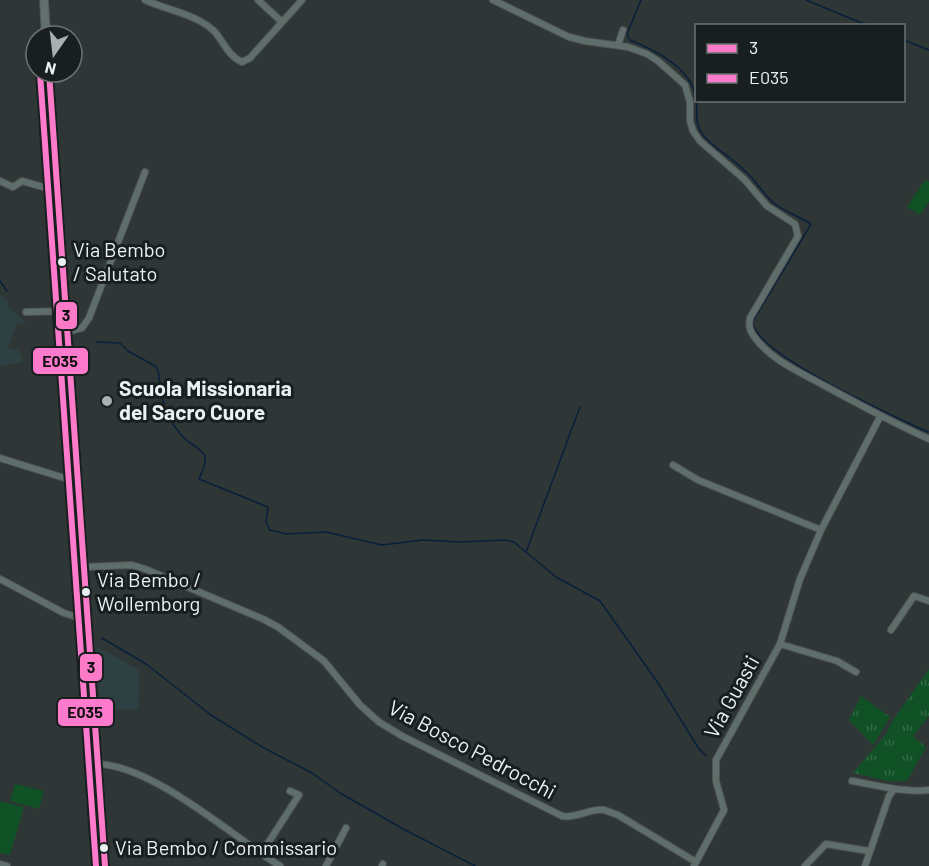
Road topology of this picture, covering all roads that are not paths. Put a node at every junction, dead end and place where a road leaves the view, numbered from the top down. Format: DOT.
graph roads {
  1 [pos="44,0"];
  2 [pos="145,0"];
  3 [pos="258,0"];
  4 [pos="302,0"];
  5 [pos="493,0"];
  6 [pos="282,22"];
  7 [pos="45,24"];
  8 [pos="623,30"];
  9 [pos="618,45"];
  10 [pos="50,84"];
  11 [pos="145,172"];
  12 [pos="0,181"];
  13 [pos="57,188"];
  14 [pos="66,311"];
  15 [pos="26,312"];
  16 [pos="67,332"];
  17 [pos="880,417"];
  18 [pos="929,439"];
  19 [pos="0,458"];
  20 [pos="673,465"];
  21 [pos="78,480"];
  22 [pos="821,530"];
  23 [pos="85,567"];
  24 [pos="0,579"];
  25 [pos="929,601"];
  26 [pos="88,621"];
  27 [pos="891,630"];
  28 [pos="780,644"];
  29 [pos="856,672"];
  30 [pos="98,764"];
  31 [pos="852,781"];
  32 [pos="894,789"];
  33 [pos="290,790"];
  34 [pos="929,790"];
  35 [pos="346,828"];
  36 [pos="869,851"];
  37 [pos="261,854"];
  38 [pos="0,864"];
  39 [pos="695,864"];
  40 [pos="7,866"];
  41 [pos="105,866"];
  42 [pos="280,866"];
  43 [pos="326,866"];
  44 [pos="805,866"];
  45 [pos="865,866"];
  1 -- 7 [label="main road"];
  2 -- 6 [label="street"];
  3 -- 6 [label="street"];
  4 -- 6 [label="street"];
  5 -- 9 [label="street"];
  8 -- 9 [label="street"];
  9 -- 17 [label="street"];
  10 -- 13 [label="main road"];
  11 -- 16 [label="street"];
  12 -- 13 [label="street"];
  13 -- 14 [label="main road"];
  14 -- 15 [label="street"];
  14 -- 16 [label="main road"];
  16 -- 21 [label="main road"];
  17 -- 18 [label="street"];
  17 -- 22 [label="street, Via Guasti"];
  19 -- 21 [label="street"];
  20 -- 22 [label="street"];
  21 -- 23 [label="main road"];
  22 -- 28 [label="street, Via Guasti"];
  23 -- 26 [label="main road"];
  23 -- 39 [label="street, Via Bosco Pedrocchi"];
  24 -- 26 [label="street"];
  25 -- 27 [label="street"];
  26 -- 30 [label="main road"];
  28 -- 29 [label="street, Via Guasti"];
  28 -- 39 [label="street, Via Guasti"];
  30 -- 37 [label="street"];
  30 -- 41 [label="main road"];
  31 -- 32 [label="street"];
  32 -- 34 [label="street"];
  32 -- 36 [label="street"];
  33 -- 37 [label="street"];
  35 -- 43 [label="street"];
  36 -- 44 [label="street"];
  36 -- 45 [label="street"];
  37 -- 42 [label="street"];
  38 -- 40 [label="street"];
}
